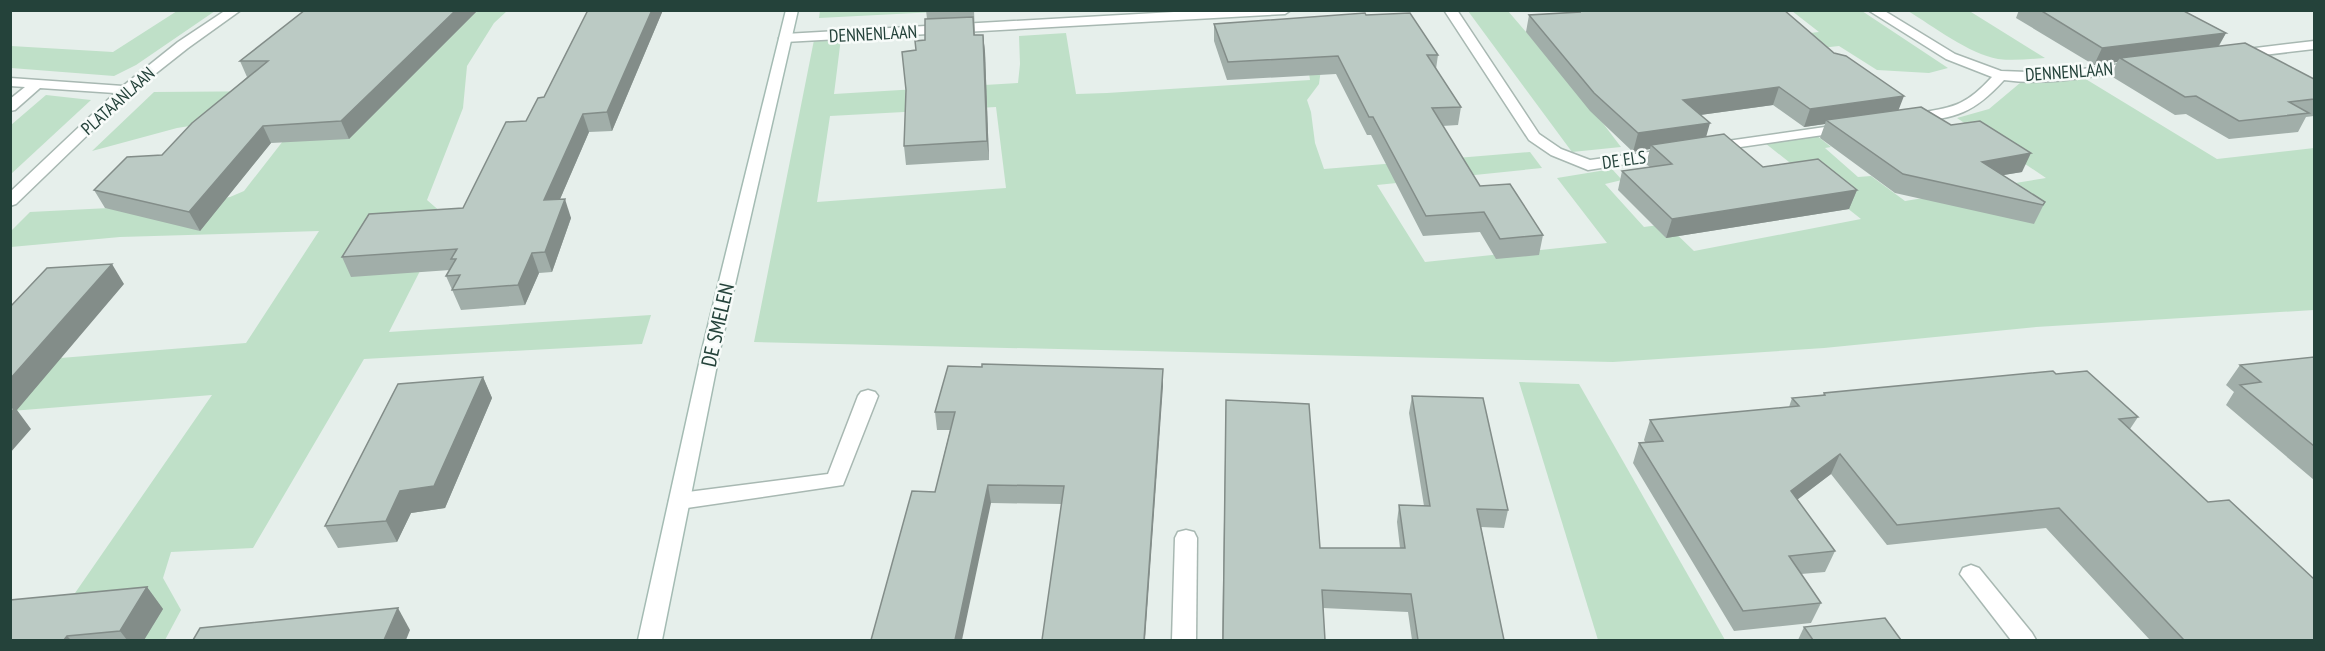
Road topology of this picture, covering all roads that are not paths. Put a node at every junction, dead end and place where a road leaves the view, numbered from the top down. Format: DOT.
graph roads {
  1 [pos="235,10"];
  2 [pos="792,10"];
  3 [pos="1285,10"];
  4 [pos="1450,10"];
  5 [pos="1874,10"];
  6 [pos="785,38"];
  7 [pos="2314,45"];
  8 [pos="2222,56"];
  9 [pos="2153,64"];
  10 [pos="2001,75"];
  11 [pos="10,82"];
  12 [pos="37,84"];
  13 [pos="126,90"];
  14 [pos="10,107"];
  15 [pos="1903,120"];
  16 [pos="1856,127"];
  17 [pos="10,201"];
  18 [pos="868,396"];
  19 [pos="680,501"];
  20 [pos="1186,538"];
  21 [pos="1971,574"];
  22 [pos="651,640"];
  23 [pos="1184,640"];
  24 [pos="2024,640"];
  1 -- 13 [label="street, PLATAANLAAN"];
  2 -- 6 [label="street, DE SMELEN"];
  3 -- 6 [label="street, DENNENLAAN"];
  4 -- 16 [label="street, DE ELS"];
  5 -- 10 [label="street, DENNENLAAN"];
  6 -- 19 [label="street, DE SMELEN"];
  7 -- 8 [label="street"];
  9 -- 10 [label="street, DENNENLAAN"];
  10 -- 15 [label="street"];
  11 -- 12 [label="street"];
  12 -- 13 [label="street"];
  12 -- 14 [label="street"];
  13 -- 17 [label="street, PLATAANLAAN"];
  18 -- 19 [label="street"];
  19 -- 22 [label="street, DE SMELEN"];
  20 -- 23 [label="street"];
  21 -- 24 [label="street"];
}
